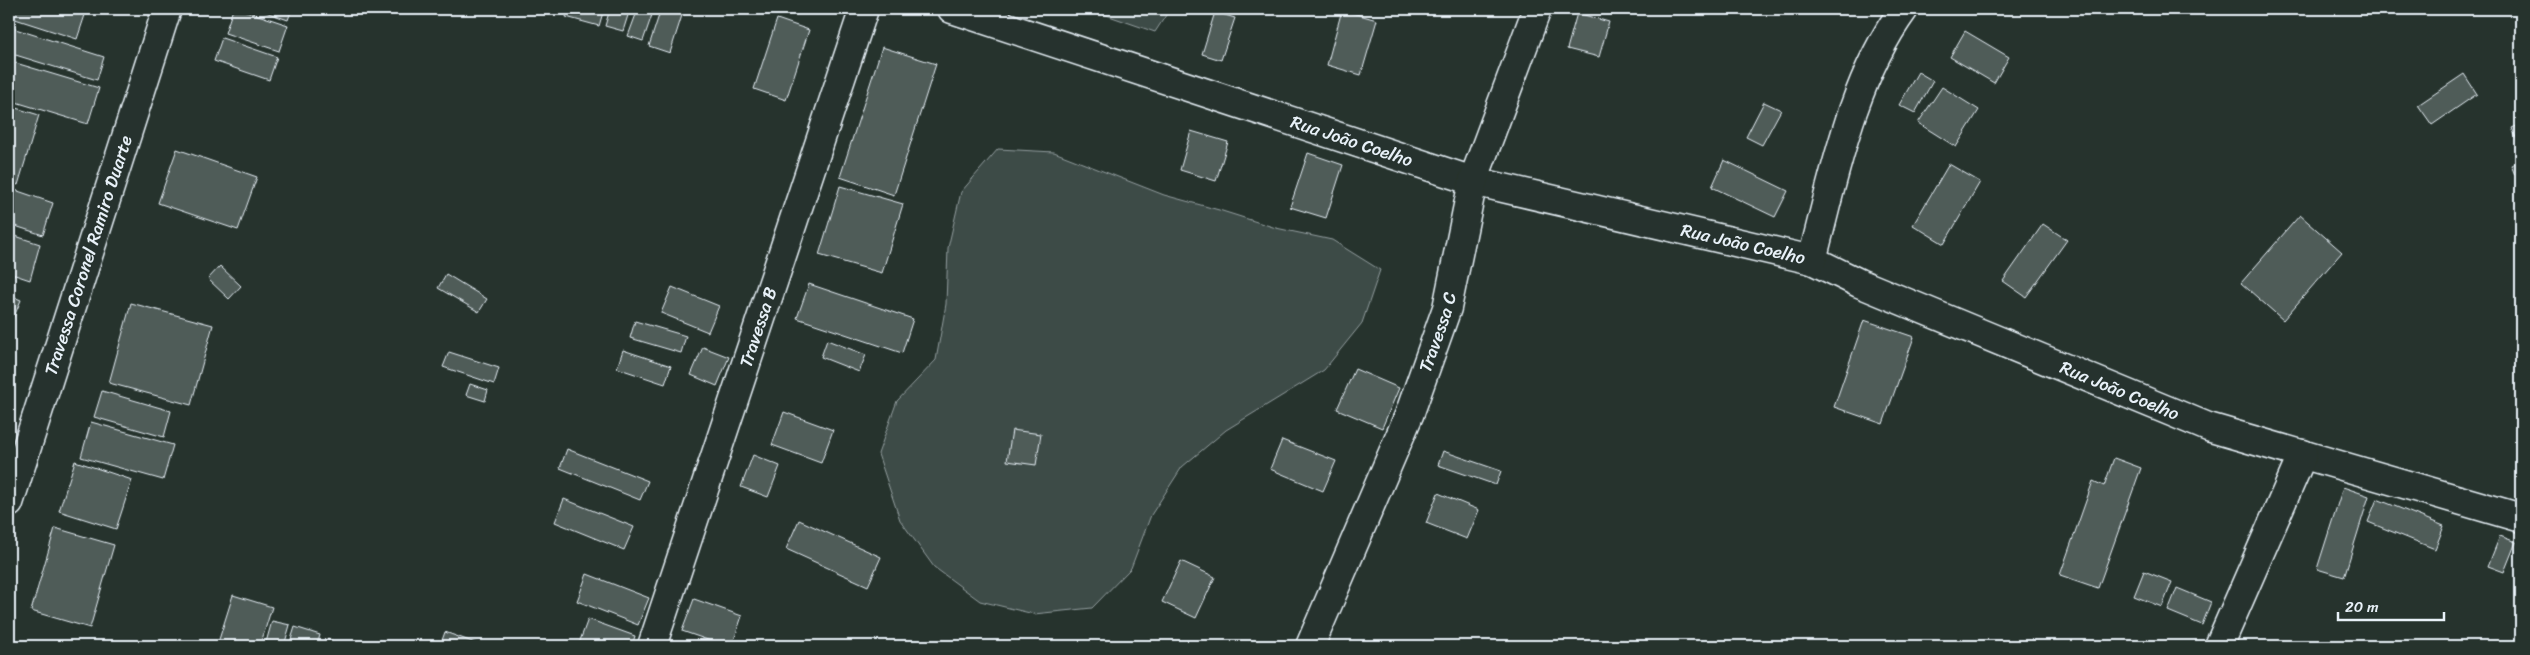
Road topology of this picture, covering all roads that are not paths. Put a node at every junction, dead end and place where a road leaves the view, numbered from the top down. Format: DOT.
graph roads {
  1 [pos="167,9"];
  2 [pos="864,9"];
  3 [pos="952,9"];
  4 [pos="1537,9"];
  5 [pos="1904,9"];
  6 [pos="1473,181"];
  7 [pos="1812,260"];
  8 [pos="2303,454"];
  9 [pos="9,503"];
  10 [pos="2521,518"];
  11 [pos="652,646"];
  12 [pos="1310,646"];
  13 [pos="2219,646"];
  1 -- 9 [label="street, Travessa Coronel Ramiro Duarte"];
  2 -- 11 [label="street, Travessa B"];
  3 -- 6 [label="street, Rua João Coelho"];
  4 -- 6 [label="street, Travessa C"];
  5 -- 7 [label="street"];
  6 -- 7 [label="street, Rua João Coelho"];
  6 -- 12 [label="street, Travessa C"];
  7 -- 8 [label="street, Rua João Coelho"];
  8 -- 10 [label="street, Rua João Coelho"];
  8 -- 13 [label="street"];
}
